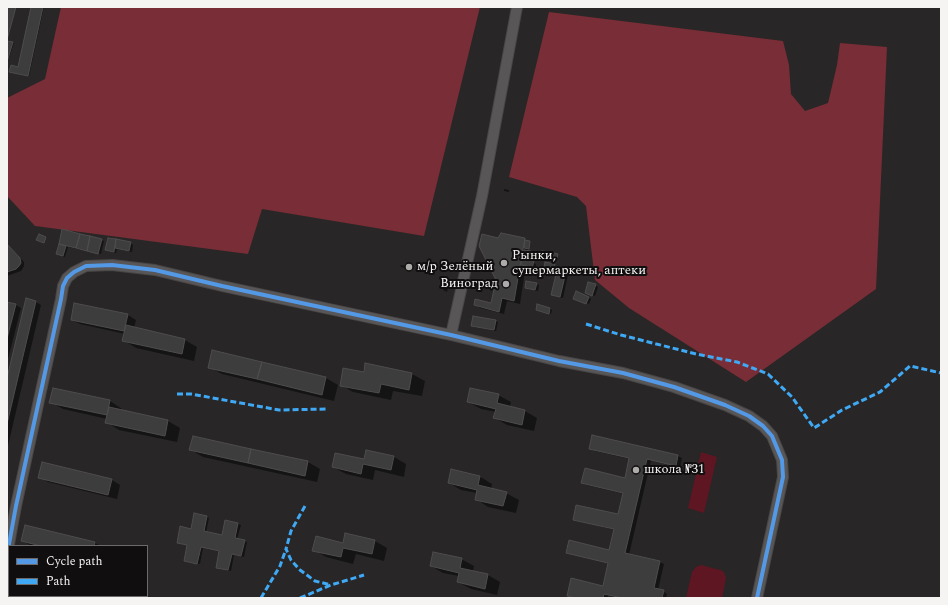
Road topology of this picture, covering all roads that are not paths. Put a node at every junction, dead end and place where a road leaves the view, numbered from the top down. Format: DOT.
graph roads {
  1 [pos="517,7"];
  2 [pos="451,335"];
  3 [pos="9,545"];
  4 [pos="757,598"];
  1 -- 2 [label="street"];
  2 -- 3 [label="street"];
  2 -- 4 [label="street"];
}
